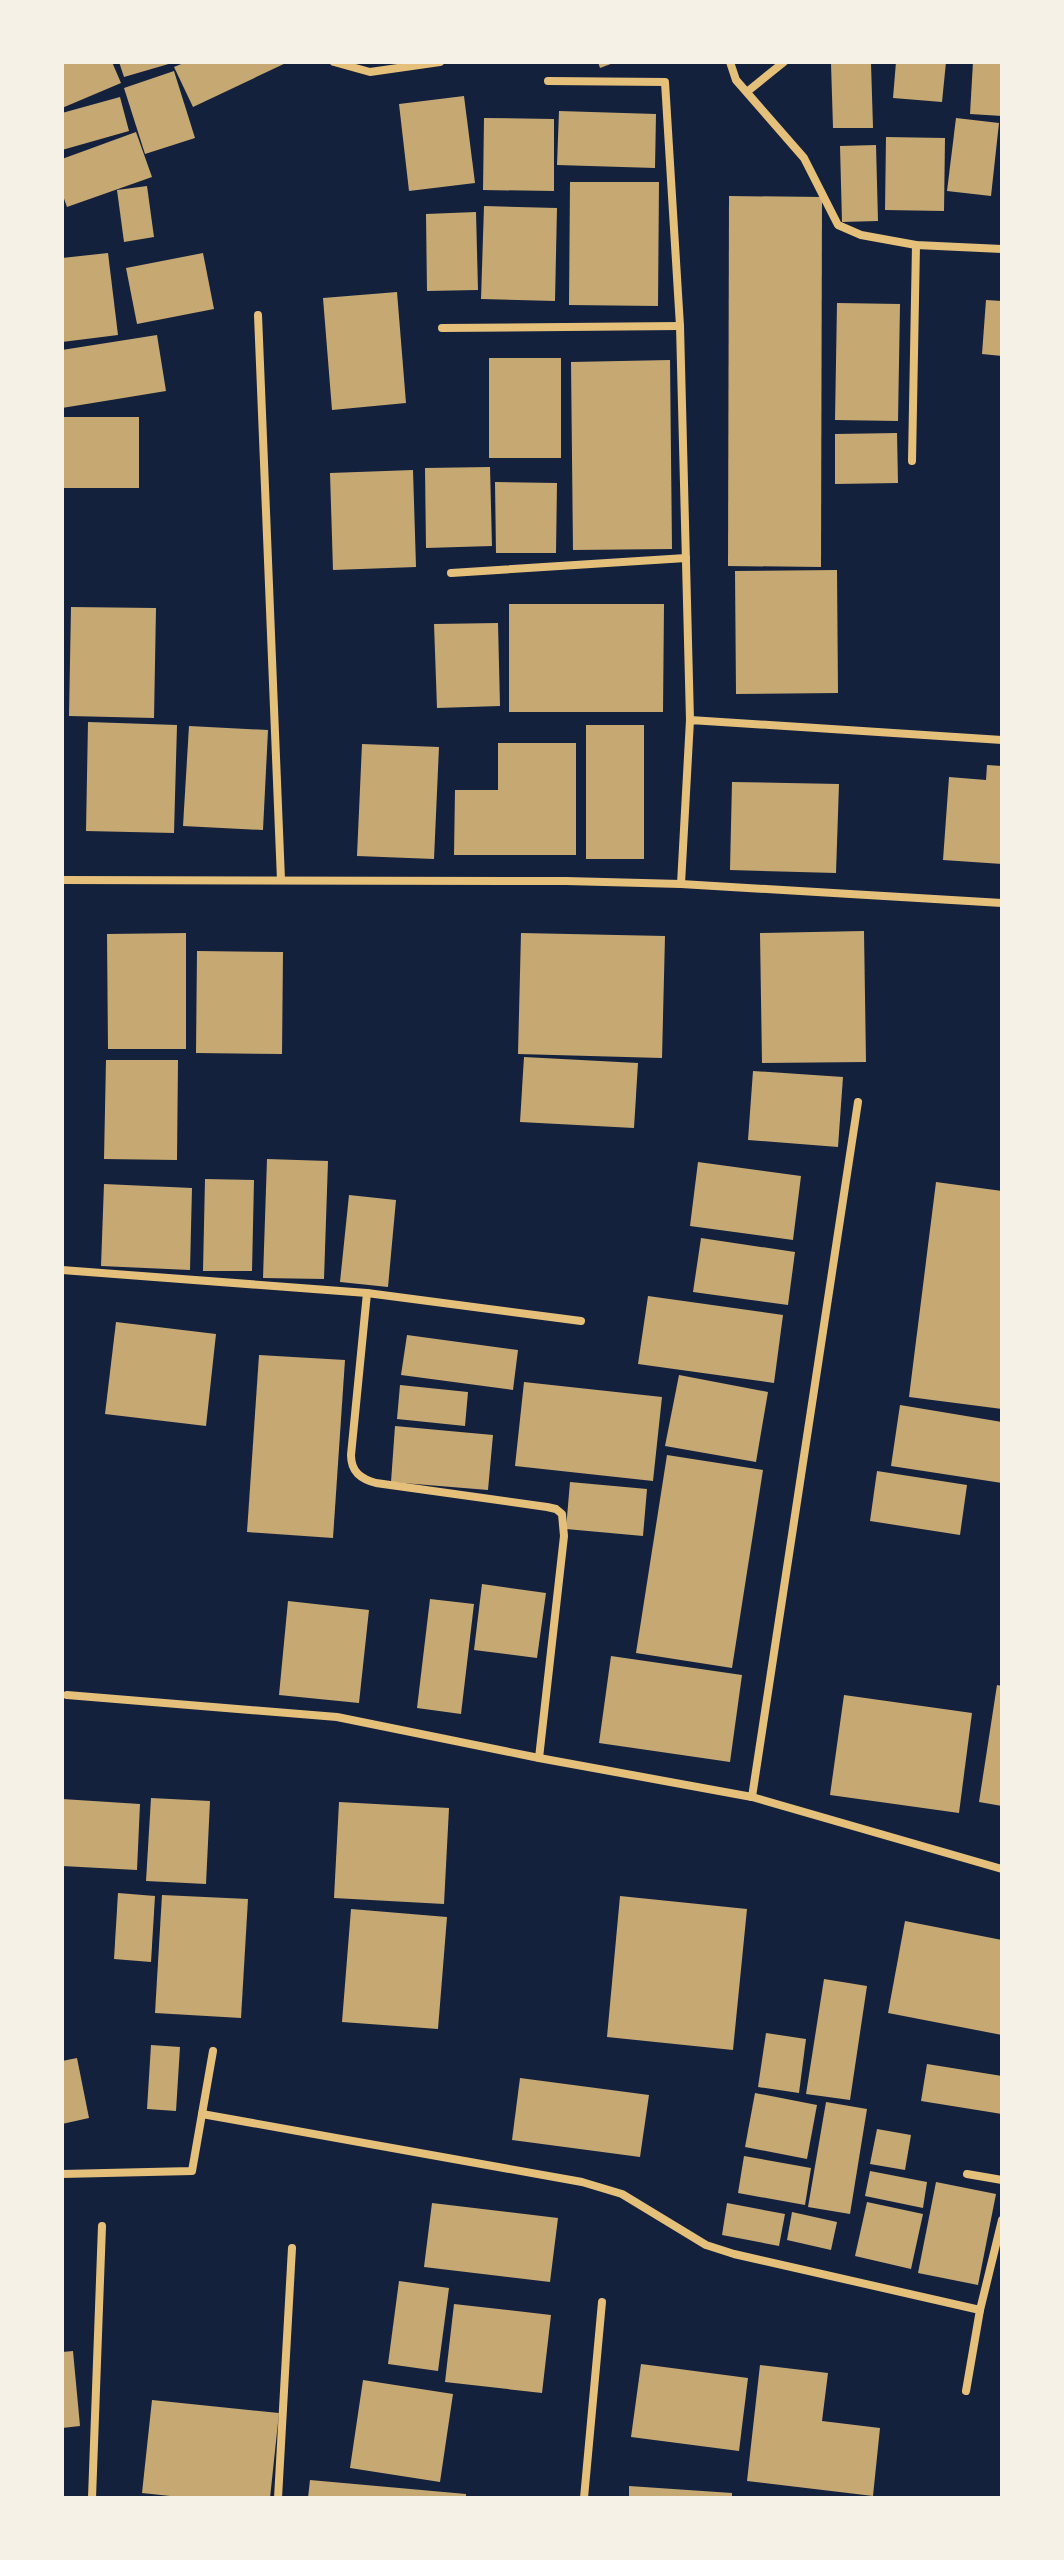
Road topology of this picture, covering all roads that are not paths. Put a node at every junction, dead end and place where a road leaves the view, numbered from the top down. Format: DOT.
graph roads {
  1 [pos="335,62"];
  2 [pos="440,62"];
  3 [pos="730,62"];
  4 [pos="784,62"];
  5 [pos="548,81"];
  6 [pos="748,91"];
  7 [pos="916,245"];
  8 [pos="1002,249"];
  9 [pos="258,315"];
  10 [pos="680,326"];
  11 [pos="442,328"];
  12 [pos="912,461"];
  13 [pos="686,558"];
  14 [pos="451,573"];
  15 [pos="690,720"];
  16 [pos="1002,740"];
  17 [pos="62,880"];
  18 [pos="281,880"];
  19 [pos="681,884"];
  20 [pos="1002,903"];
  21 [pos="858,1102"];
  22 [pos="62,1270"];
  23 [pos="367,1293"];
  24 [pos="581,1321"];
  25 [pos="67,1695"];
  26 [pos="539,1758"];
  27 [pos="752,1797"];
  28 [pos="1002,1869"];
  29 [pos="213,2051"];
  30 [pos="202,2114"];
  31 [pos="62,2174"];
  32 [pos="967,2174"];
  33 [pos="1002,2180"];
  34 [pos="1002,2220"];
  35 [pos="102,2226"];
  36 [pos="292,2248"];
  37 [pos="602,2302"];
  38 [pos="980,2310"];
  39 [pos="966,2391"];
  40 [pos="92,2498"];
  41 [pos="278,2498"];
  42 [pos="584,2498"];
  1 -- 2 [label="street"];
  3 -- 6 [label="street"];
  4 -- 6 [label="street"];
  5 -- 10 [label="street"];
  6 -- 7 [label="street"];
  7 -- 8 [label="street"];
  7 -- 12 [label="street"];
  9 -- 18 [label="street"];
  10 -- 11 [label="street"];
  10 -- 13 [label="street"];
  13 -- 14 [label="street"];
  13 -- 15 [label="street"];
  15 -- 16 [label="street"];
  15 -- 19 [label="street"];
  17 -- 18 [label="street"];
  18 -- 19 [label="street"];
  19 -- 20 [label="street"];
  21 -- 27 [label="street"];
  22 -- 23 [label="street"];
  23 -- 24 [label="street"];
  23 -- 26 [label="street"];
  25 -- 26 [label="street"];
  26 -- 27 [label="street"];
  27 -- 28 [label="street"];
  29 -- 30 [label="street"];
  30 -- 31 [label="street"];
  30 -- 38 [label="street"];
  32 -- 33 [label="street"];
  34 -- 38 [label="street"];
  35 -- 40 [label="street"];
  36 -- 41 [label="street"];
  37 -- 42 [label="street"];
  38 -- 39 [label="street"];
}
